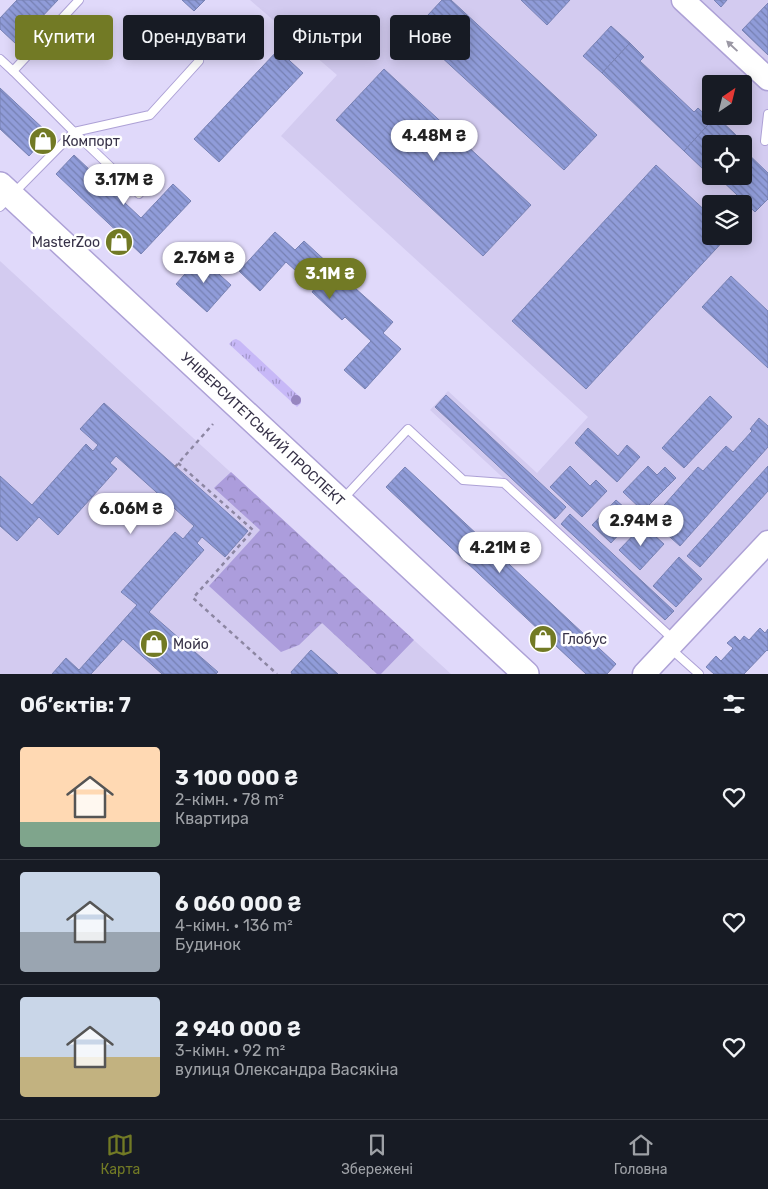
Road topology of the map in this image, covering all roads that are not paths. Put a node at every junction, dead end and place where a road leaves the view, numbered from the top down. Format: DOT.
graph roads {
  1 [pos="79,0"];
  2 [pos="683,0"];
  3 [pos="0,59"];
  4 [pos="199,61"];
  5 [pos="14,71"];
  6 [pos="768,79"];
  7 [pos="768,114"];
  8 [pos="74,132"];
  9 [pos="765,141"];
  10 [pos="156,175"];
  11 [pos="4,196"];
  12 [pos="341,502"];
  13 [pos="768,542"];
  14 [pos="672,645"];
  15 [pos="526,674"];
  16 [pos="644,674"];
  17 [pos="699,674"];
  1 -- 5 [label="lane"];
  6 -- 2 [label="street, one-way"];
  3 -- 5 [label="lane"];
  4 -- 8 [label="lane"];
  5 -- 8 [label="lane"];
  7 -- 9 [label="lane"];
  8 -- 10 [label="lane"];
  8 -- 11 [label="lane"];
  11 -- 12 [label="main road, УНІВЕРСИТЕТСЬКИЙ ПРОСПЕКТ"];
  12 -- 14 [label="lane"];
  12 -- 15 [label="main road, УНІВЕРСИТЕТСЬКИЙ ПРОСПЕКТ"];
  13 -- 14 [label="street"];
  14 -- 16 [label="street"];
  14 -- 17 [label="lane"];
}
